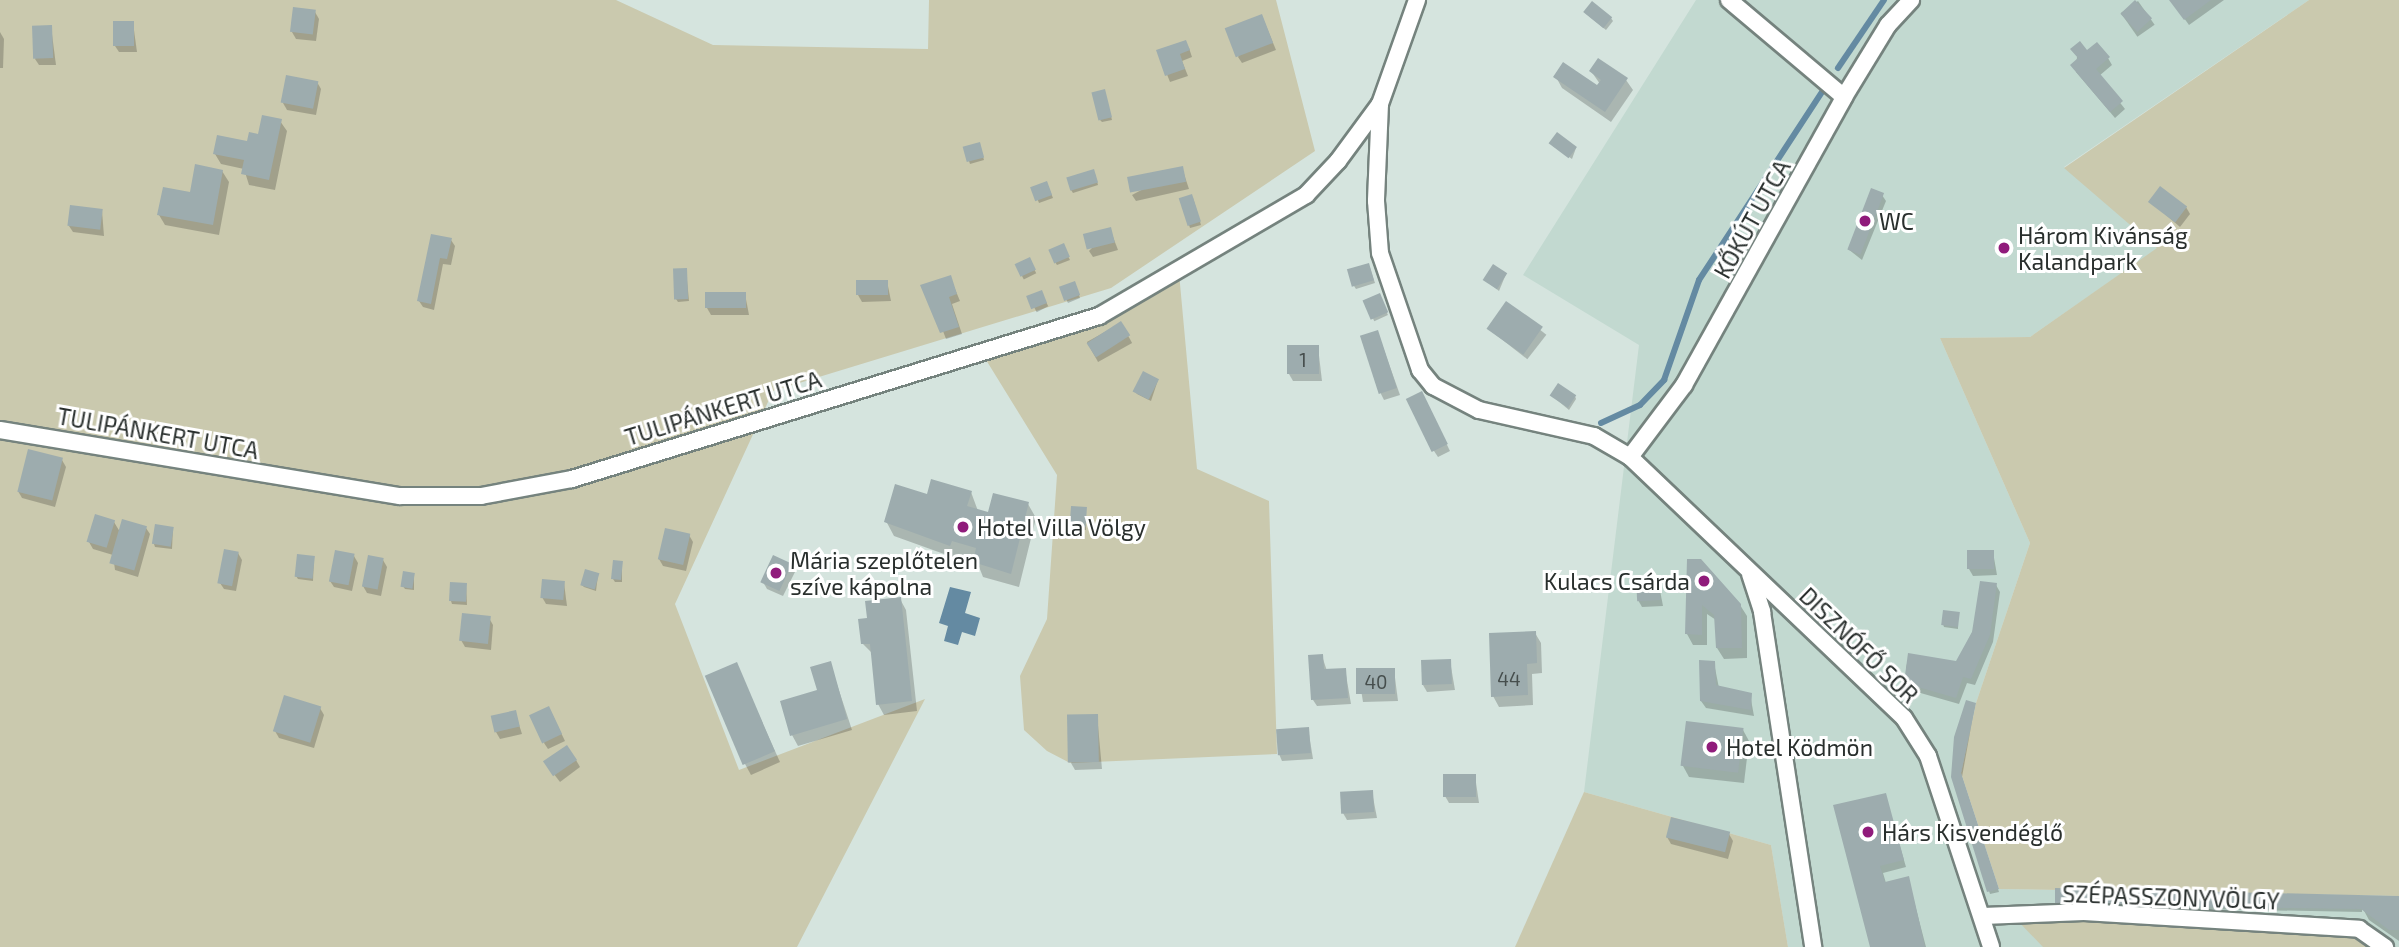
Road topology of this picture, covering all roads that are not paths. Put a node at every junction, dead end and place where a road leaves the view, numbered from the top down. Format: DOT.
graph roads {
  1 [pos="1417,0"];
  2 [pos="1729,0"];
  3 [pos="1911,0"];
  4 [pos="1844,97"];
  5 [pos="1380,104"];
  6 [pos="0,430"];
  7 [pos="1630,457"];
  8 [pos="1750,572"];
  9 [pos="1983,916"];
  10 [pos="1813,947"];
  11 [pos="1991,947"];
  12 [pos="2385,947"];
  1 -- 5 [label="street"];
  2 -- 4 [label="street"];
  3 -- 4 [label="street, KŐKÚT UTCA"];
  4 -- 7 [label="street, KŐKÚT UTCA"];
  5 -- 6 [label="street, TULIPÁNKERT UTCA"];
  5 -- 7 [label="street"];
  7 -- 8 [label="street"];
  8 -- 9 [label="street, DISZNÓFŐ SOR"];
  8 -- 10 [label="street"];
  9 -- 11 [label="street"];
  9 -- 12 [label="street, SZÉPASSZONYVÖLGY"];
}
